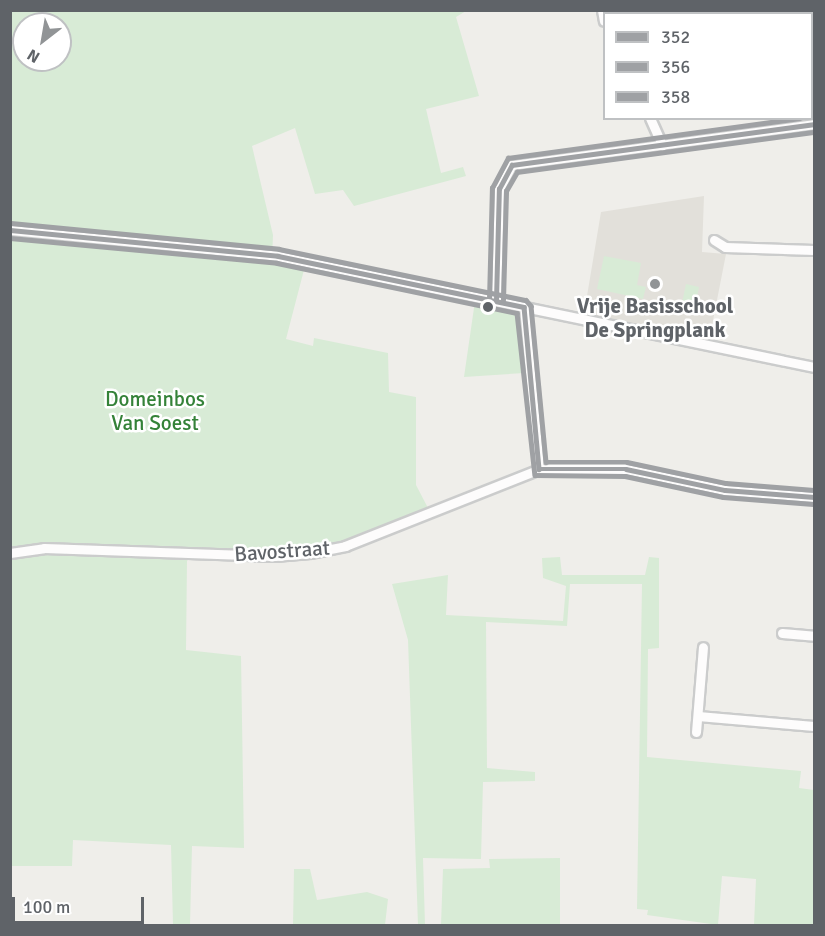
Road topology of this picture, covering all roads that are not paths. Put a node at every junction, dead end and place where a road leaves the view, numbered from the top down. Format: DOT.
graph roads {
  1 [pos="651,120"];
  2 [pos="814,124"];
  3 [pos="662,144"];
  4 [pos="10,230"];
  5 [pos="714,240"];
  6 [pos="814,250"];
  7 [pos="496,300"];
  8 [pos="524,307"];
  9 [pos="814,367"];
  10 [pos="539,469"];
  11 [pos="814,497"];
  12 [pos="10,553"];
  13 [pos="782,633"];
  14 [pos="814,636"];
  15 [pos="703,647"];
  16 [pos="698,716"];
  17 [pos="814,726"];
  18 [pos="696,732"];
  1 -- 3 [label="street"];
  2 -- 3 [label="street"];
  3 -- 7 [label="street"];
  4 -- 7 [label="street"];
  5 -- 6 [label="street"];
  7 -- 8 [label="street"];
  8 -- 9 [label="street"];
  8 -- 10 [label="street"];
  10 -- 11 [label="street, Bavostraat"];
  10 -- 12 [label="street, Bavostraat"];
  13 -- 14 [label="street"];
  15 -- 16 [label="street"];
  16 -- 17 [label="street"];
  16 -- 18 [label="street"];
}
